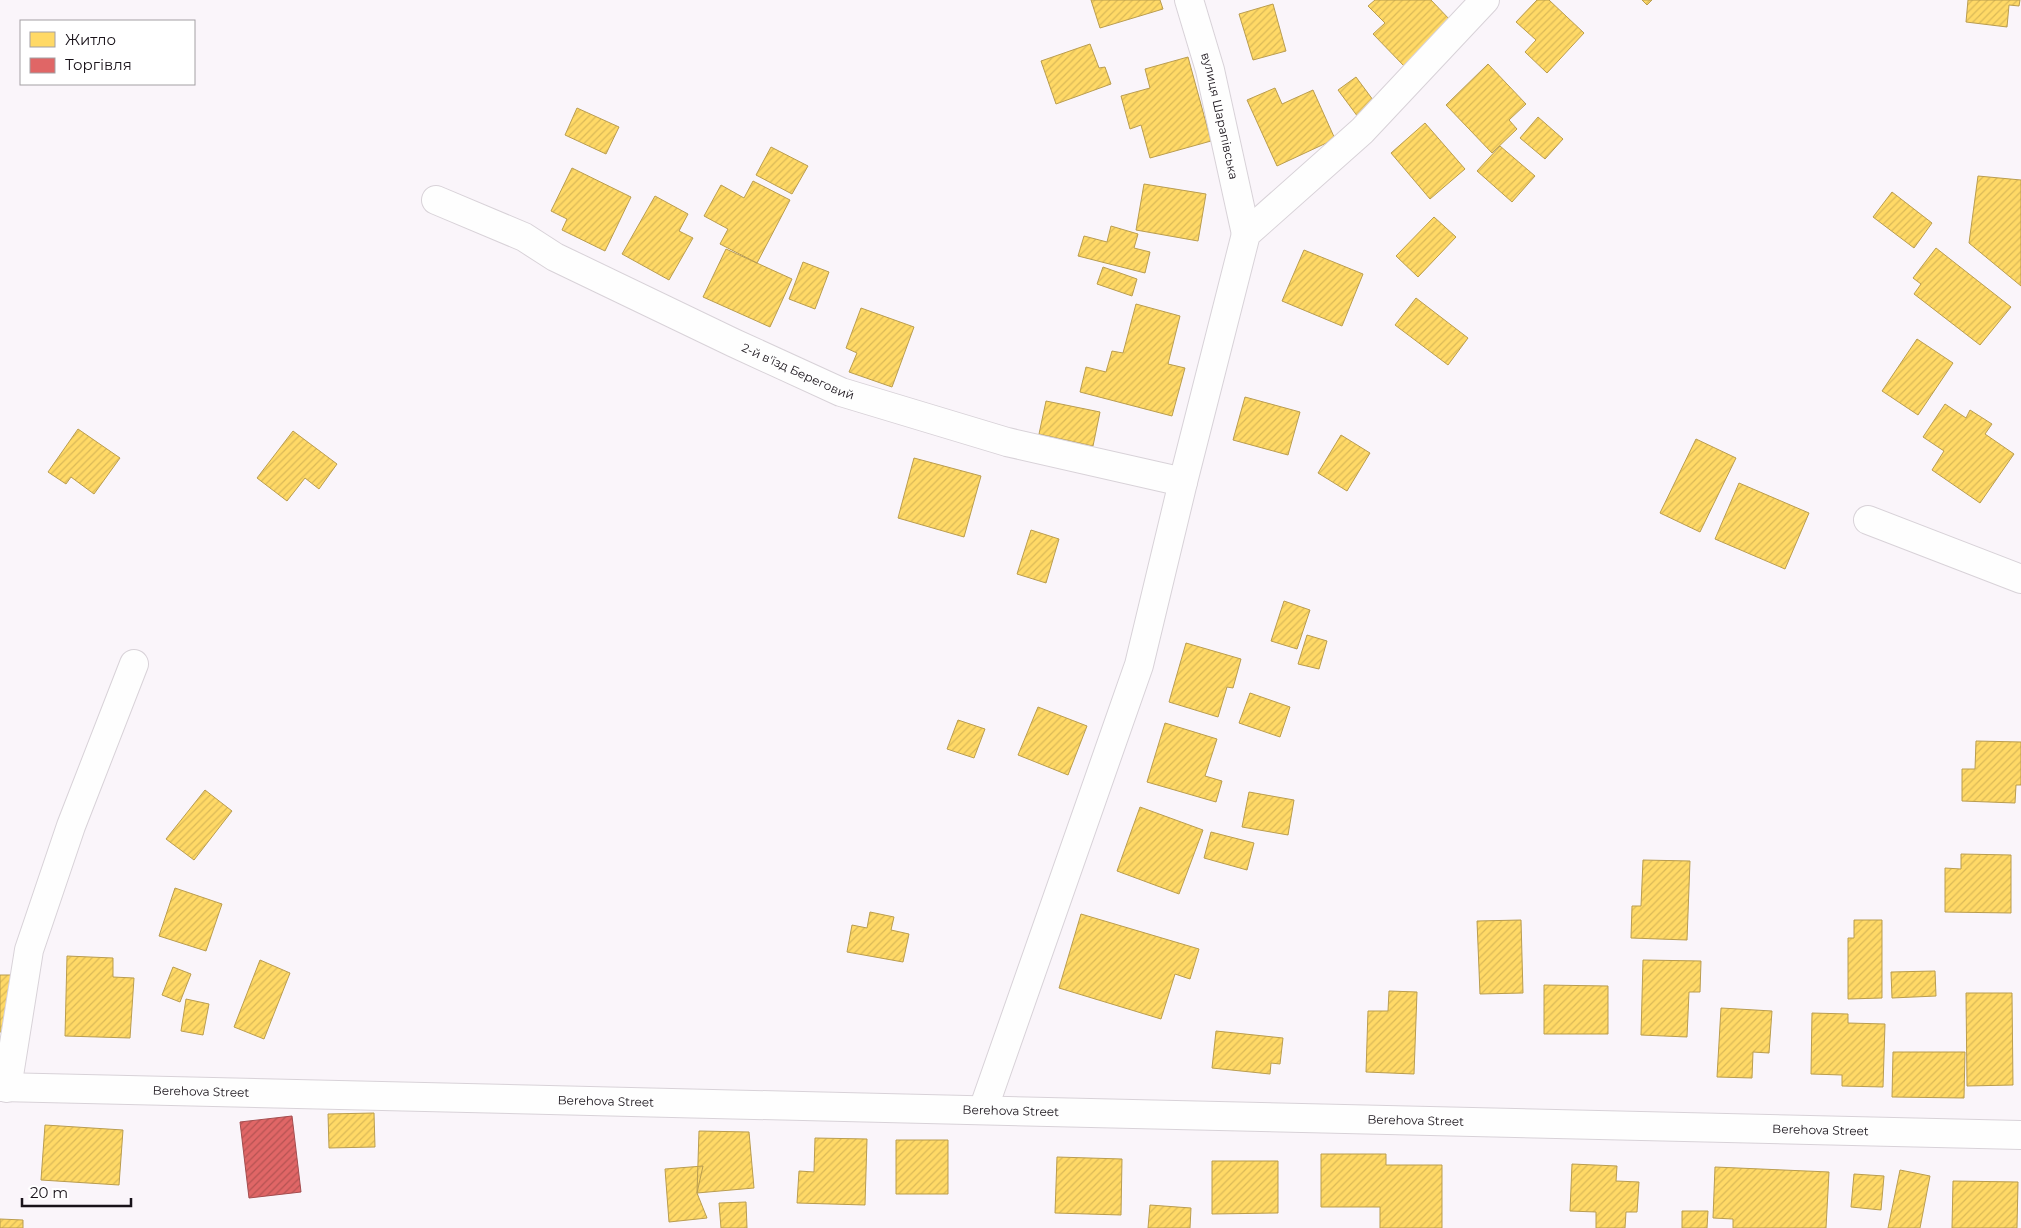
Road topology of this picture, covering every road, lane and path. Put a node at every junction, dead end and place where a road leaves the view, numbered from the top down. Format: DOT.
graph roads {
  1 [pos="1190,0"];
  2 [pos="1485,0"];
  3 [pos="436,200"];
  4 [pos="1246,234"];
  5 [pos="1183,482"];
  6 [pos="1868,520"];
  7 [pos="2021,580"];
  8 [pos="134,664"];
  9 [pos="3,1088"];
  10 [pos="983,1110"];
  11 [pos="2021,1135"];
  1 -- 4 [label="street, вулиця Шарапівська"];
  2 -- 4 [label="street"];
  3 -- 5 [label="street, 2-й в'їзд Береговий"];
  4 -- 5 [label="street"];
  5 -- 10 [label="street"];
  6 -- 7 [label="street"];
  8 -- 9 [label="street"];
  9 -- 10 [label="street, Berehova Street"];
  10 -- 11 [label="street, Berehova Street"];
}
